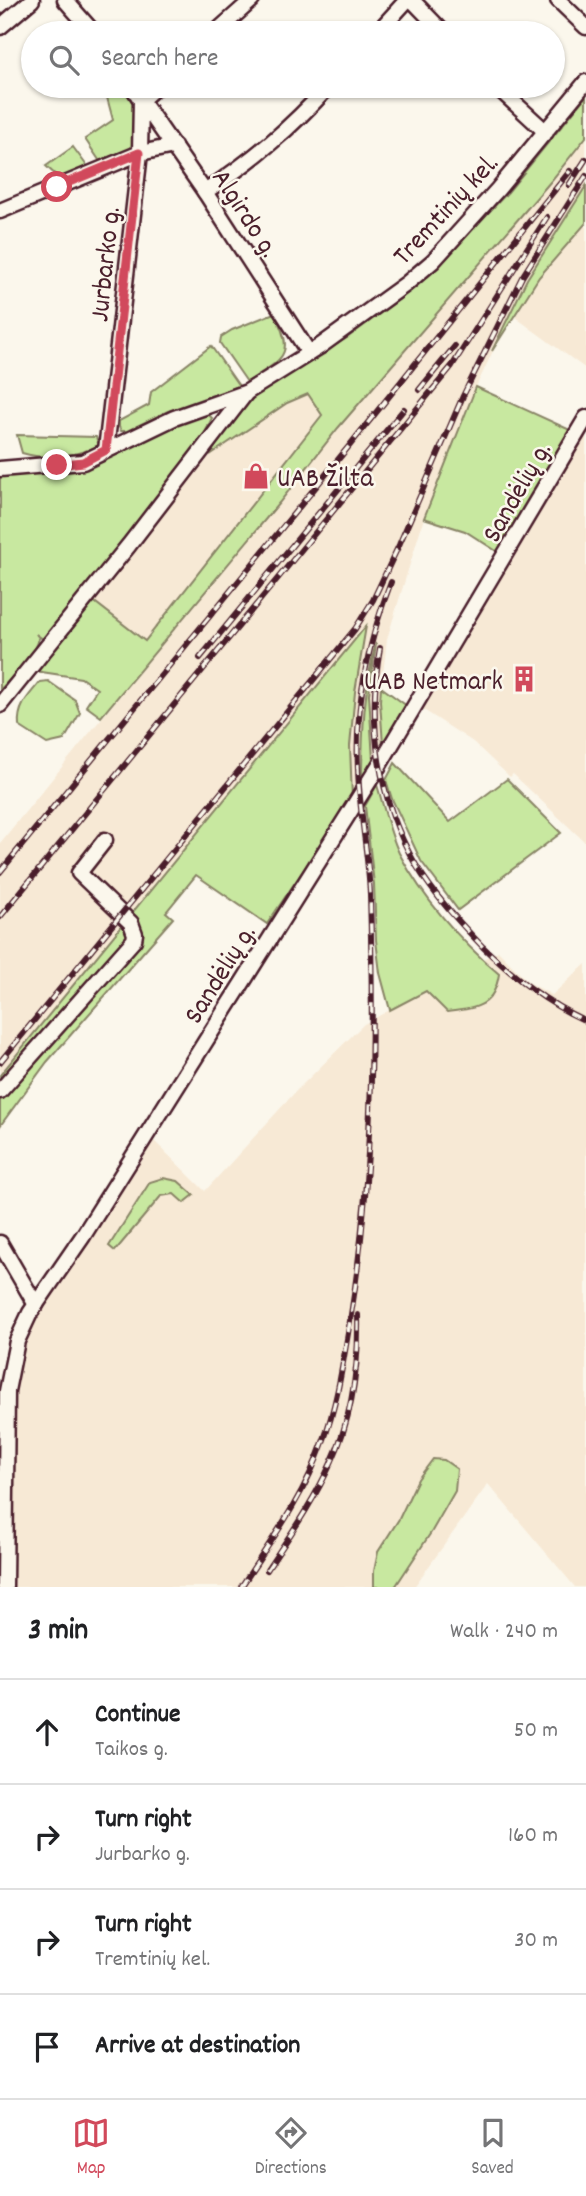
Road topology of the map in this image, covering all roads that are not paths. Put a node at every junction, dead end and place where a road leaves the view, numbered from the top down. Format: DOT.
graph roads {
  1 [pos="32,0"];
  2 [pos="65,0"];
  3 [pos="252,0"];
  4 [pos="409,0"];
  5 [pos="558,0"];
  6 [pos="83,21"];
  7 [pos="228,21"];
  8 [pos="389,21"];
  9 [pos="431,21"];
  10 [pos="0,27"];
  11 [pos="586,27"];
  12 [pos="586,82"];
  13 [pos="143,98"];
  14 [pos="318,98"];
  15 [pos="509,98"];
  16 [pos="141,100"];
  17 [pos="546,132"];
  18 [pos="174,146"];
  19 [pos="139,153"];
  20 [pos="205,192"];
  21 [pos="0,211"];
  22 [pos="309,353"];
  23 [pos="247,392"];
  24 [pos="204,407"];
  25 [pos="586,418"];
  26 [pos="219,427"];
  27 [pos="106,450"];
  28 [pos="0,469"];
  29 [pos="0,705"];
  30 [pos="105,840"];
  31 [pos="0,1091"];
  32 [pos="0,1243"];
  33 [pos="36,1305"];
  34 [pos="2,1543"];
  35 [pos="5,1587"];
  1 -- 10 [label="street"];
  2 -- 6 [label="street"];
  3 -- 7 [label="street"];
  4 -- 8 [label="street"];
  4 -- 9 [label="street"];
  5 -- 11 [label="street"];
  12 -- 17 [label="street, Tremtinių kel."];
  13 -- 16 [label="street"];
  14 -- 20 [label="street"];
  15 -- 17 [label="street"];
  16 -- 18 [label="street, Algirdo g."];
  16 -- 19 [label="street, Jurbarko g."];
  17 -- 22 [label="street, Tremtinių kel."];
  18 -- 19 [label="street"];
  18 -- 20 [label="street, Algirdo g."];
  19 -- 21 [label="street"];
  19 -- 27 [label="street, Jurbarko g."];
  20 -- 22 [label="street, Algirdo g."];
  22 -- 23 [label="street, Tremtinių kel."];
  23 -- 24 [label="street, Tremtinių kel."];
  23 -- 26 [label="street, Tremtinių kel."];
  24 -- 26 [label="street"];
  24 -- 27 [label="street, Tremtinių kel."];
  25 -- 33 [label="street, Sandėlių g."];
  26 -- 29 [label="street, Tremtinių kel."];
  27 -- 28 [label="street, Tremtinių kel."];
  30 -- 31 [label="street"];
  32 -- 33 [label="street"];
  33 -- 34 [label="street, Sandėlių g."];
  34 -- 35 [label="street, Sandėlių g."];
}
